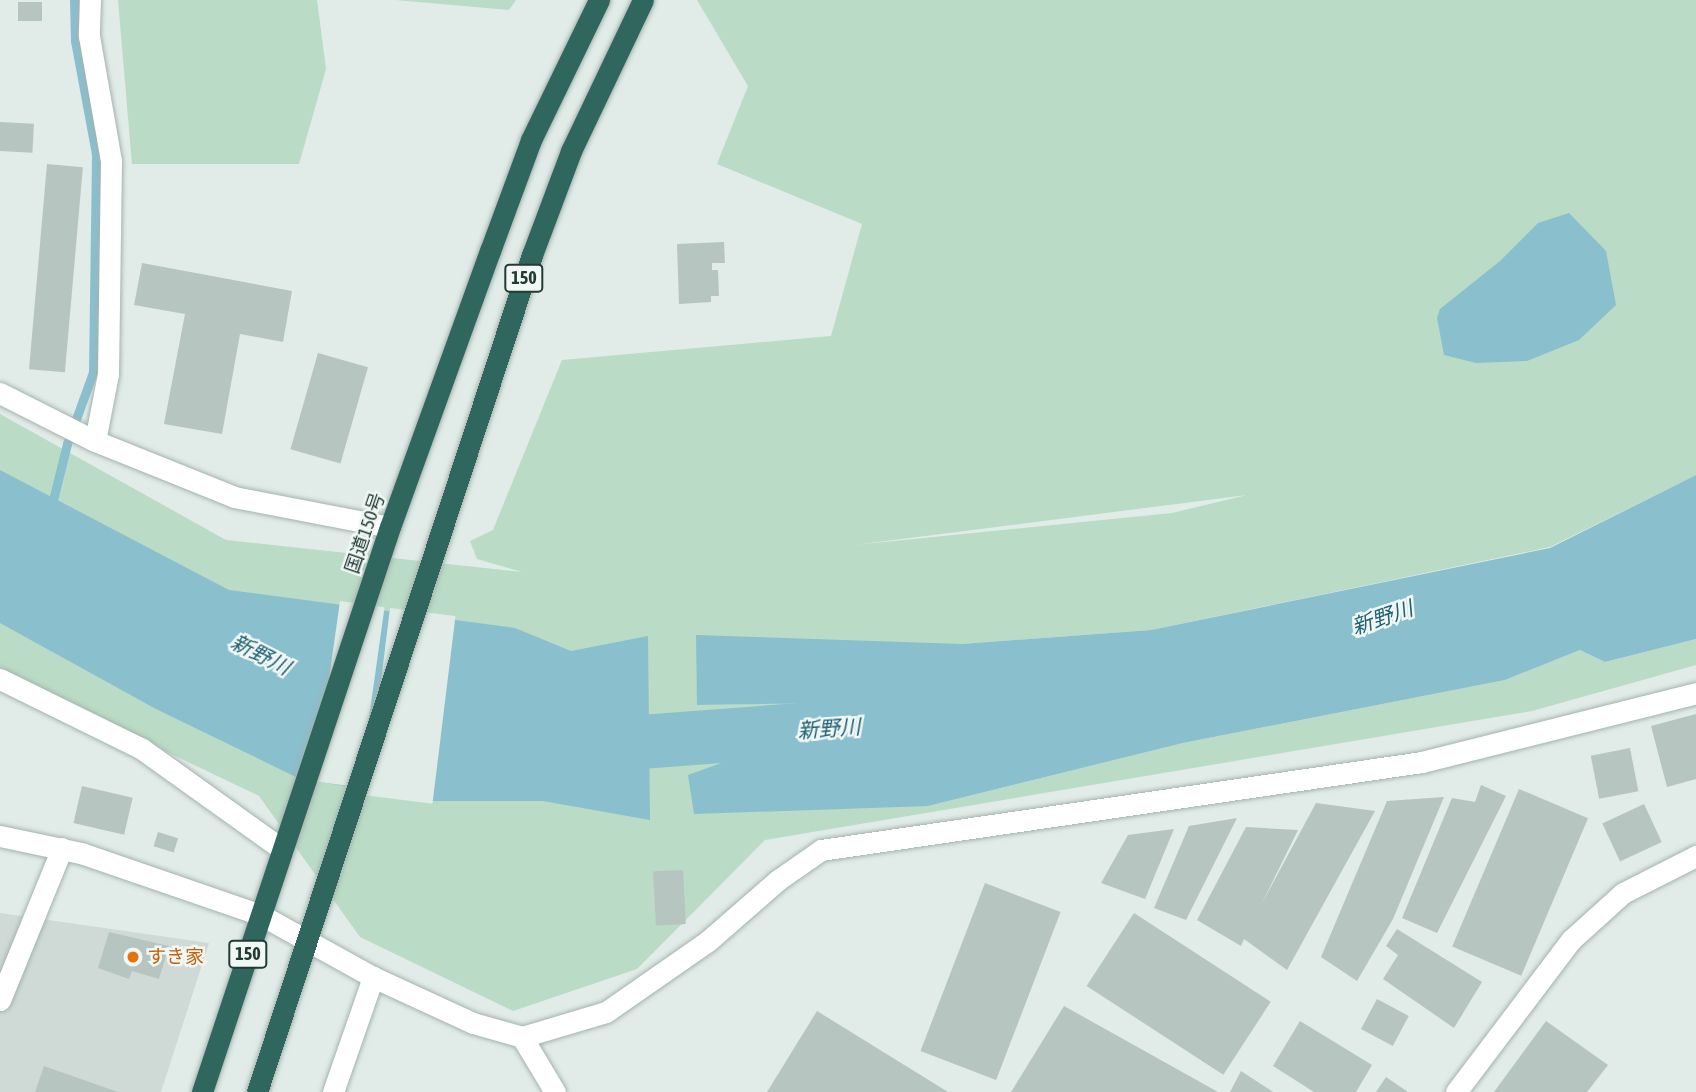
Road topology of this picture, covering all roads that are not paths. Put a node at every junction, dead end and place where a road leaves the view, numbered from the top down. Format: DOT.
graph roads {
  1 [pos="90,0"];
  2 [pos="599,0"];
  3 [pos="643,0"];
  4 [pos="0,393"];
  5 [pos="95,441"];
  6 [pos="390,527"];
  7 [pos="0,679"];
  8 [pos="1696,693"];
  9 [pos="0,836"];
  10 [pos="62,848"];
  11 [pos="283,849"];
  12 [pos="1696,856"];
  13 [pos="261,915"];
  14 [pos="309,943"];
  15 [pos="373,977"];
  16 [pos="0,1000"];
  17 [pos="522,1037"];
  18 [pos="202,1092"];
  19 [pos="257,1092"];
  20 [pos="332,1092"];
  21 [pos="555,1092"];
  22 [pos="1456,1092"];
  1 -- 5 [label="street"];
  2 -- 6 [label="highway, 国道150号 / 150"];
  3 -- 14 [label="highway, 150"];
  4 -- 5 [label="street"];
  5 -- 6 [label="street"];
  6 -- 11 [label="highway, 国道150号 / 150"];
  7 -- 11 [label="street"];
  8 -- 17 [label="street"];
  9 -- 10 [label="street"];
  10 -- 13 [label="street"];
  10 -- 16 [label="street"];
  11 -- 13 [label="highway, 国道150号 / 150"];
  12 -- 22 [label="street"];
  13 -- 14 [label="street"];
  13 -- 18 [label="highway, 国道150号 / 150"];
  14 -- 15 [label="street"];
  14 -- 19 [label="highway, 150"];
  15 -- 17 [label="street"];
  15 -- 20 [label="street"];
  17 -- 21 [label="street"];
}
